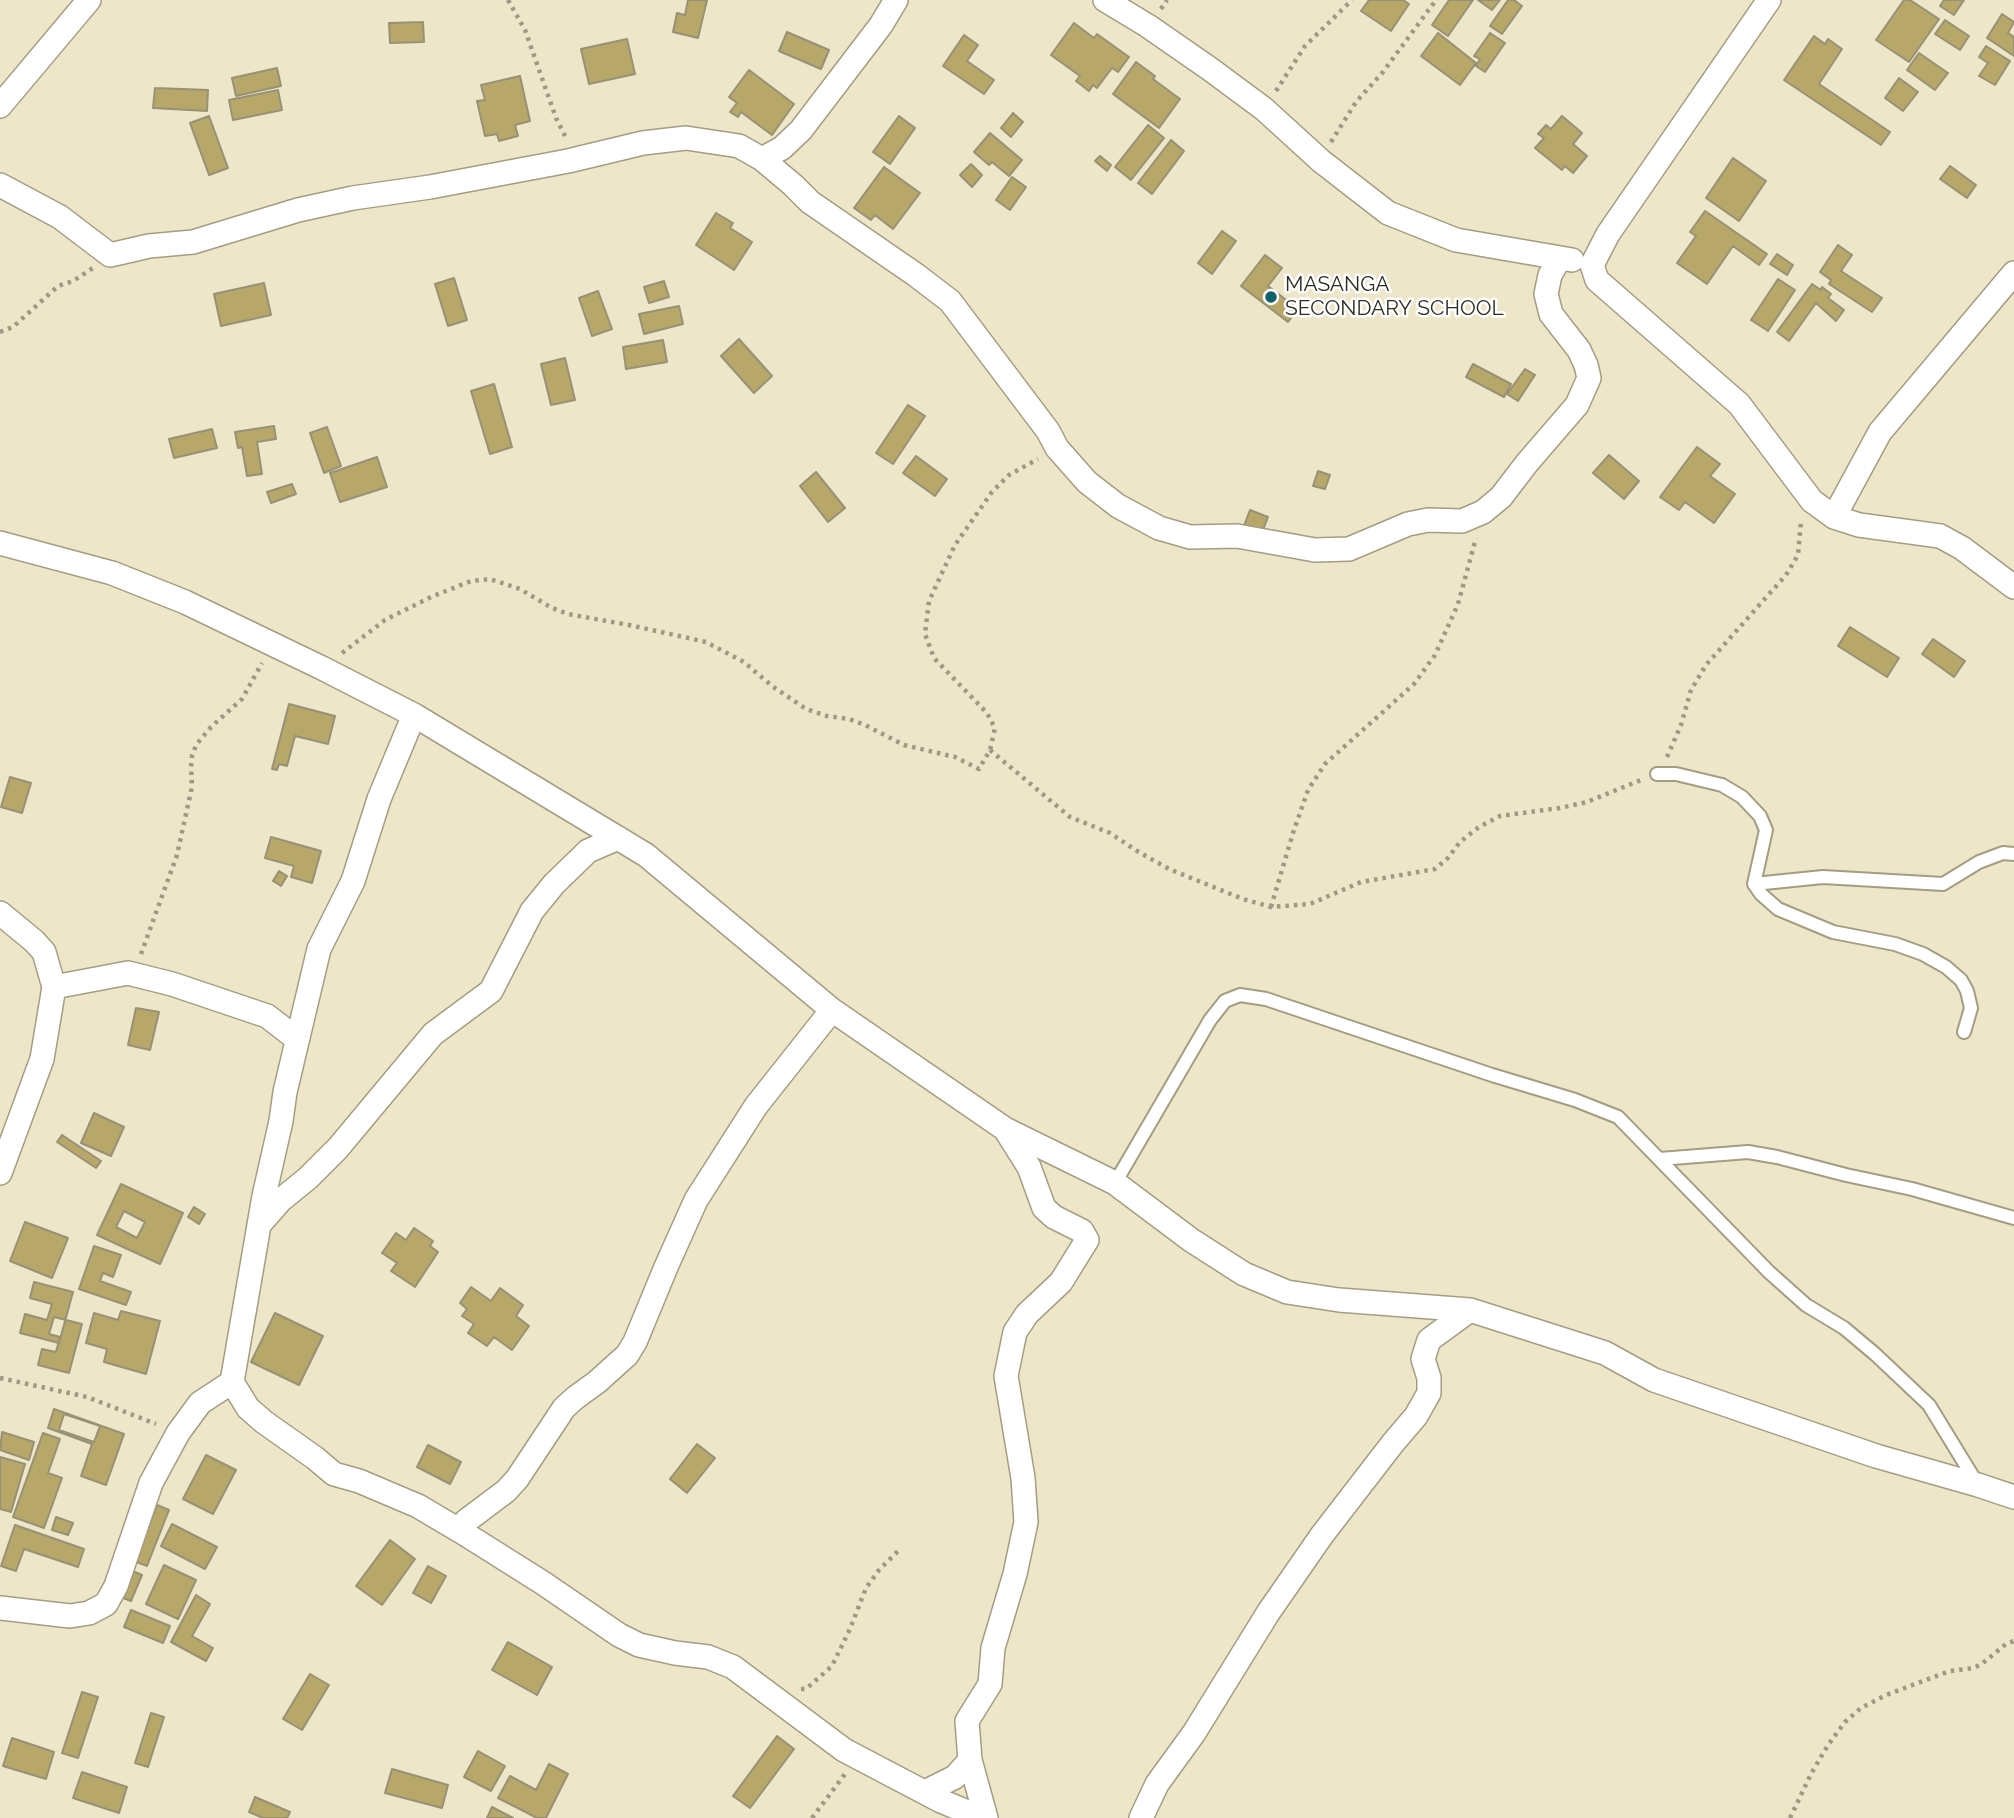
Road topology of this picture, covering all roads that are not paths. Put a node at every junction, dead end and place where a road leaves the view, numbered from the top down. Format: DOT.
graph roads {
  1 [pos="89,0"];
  2 [pos="897,0"];
  3 [pos="1105,0"];
  4 [pos="1769,0"];
  5 [pos="0,106"];
  6 [pos="801,130"];
  7 [pos="762,159"];
  8 [pos="0,185"];
  9 [pos="793,185"];
  10 [pos="1560,258"];
  11 [pos="1592,265"];
  12 [pos="2014,273"];
  13 [pos="1834,517"];
  14 [pos="0,543"];
  15 [pos="2014,587"];
  16 [pos="414,715"];
  17 [pos="1657,774"];
  18 [pos="618,838"];
  19 [pos="2014,854"];
  20 [pos="1754,884"];
  21 [pos="0,913"];
  22 [pos="54,987"];
  23 [pos="832,1010"];
  24 [pos="1964,1032"];
  25 [pos="297,1039"];
  26 [pos="1005,1129"];
  27 [pos="1660,1159"];
  28 [pos="0,1172"];
  29 [pos="1115,1183"];
  30 [pos="2014,1217"];
  31 [pos="259,1225"];
  32 [pos="1470,1310"];
  33 [pos="232,1382"];
  34 [pos="1978,1485"];
  35 [pos="2014,1497"];
  36 [pos="462,1532"];
  37 [pos="0,1608"];
  38 [pos="970,1759"];
  39 [pos="925,1792"];
  40 [pos="984,1818"];
  41 [pos="1141,1818"];
  1 -- 5 [label="street"];
  2 -- 6 [label="street"];
  3 -- 10 [label="street"];
  4 -- 11 [label="street"];
  6 -- 7 [label="street"];
  6 -- 9 [label="street"];
  7 -- 8 [label="street"];
  7 -- 9 [label="street"];
  9 -- 10 [label="street"];
  10 -- 11 [label="street"];
  11 -- 13 [label="street"];
  12 -- 13 [label="street"];
  13 -- 15 [label="street"];
  14 -- 16 [label="street"];
  16 -- 18 [label="street"];
  16 -- 25 [label="street"];
  17 -- 20 [label="lane"];
  18 -- 23 [label="street"];
  18 -- 31 [label="street"];
  19 -- 20 [label="lane"];
  20 -- 24 [label="lane"];
  21 -- 22 [label="street"];
  22 -- 25 [label="street"];
  22 -- 28 [label="street"];
  23 -- 26 [label="street"];
  23 -- 36 [label="street"];
  25 -- 31 [label="street"];
  26 -- 29 [label="street"];
  26 -- 38 [label="street"];
  27 -- 29 [label="lane"];
  27 -- 30 [label="lane"];
  27 -- 34 [label="lane"];
  29 -- 32 [label="street"];
  31 -- 33 [label="street"];
  32 -- 34 [label="street"];
  32 -- 41 [label="street"];
  33 -- 36 [label="street"];
  33 -- 37 [label="street"];
  34 -- 35 [label="street"];
  36 -- 39 [label="street"];
  38 -- 39 [label="street"];
  38 -- 40 [label="street"];
  39 -- 40 [label="street"];
}
